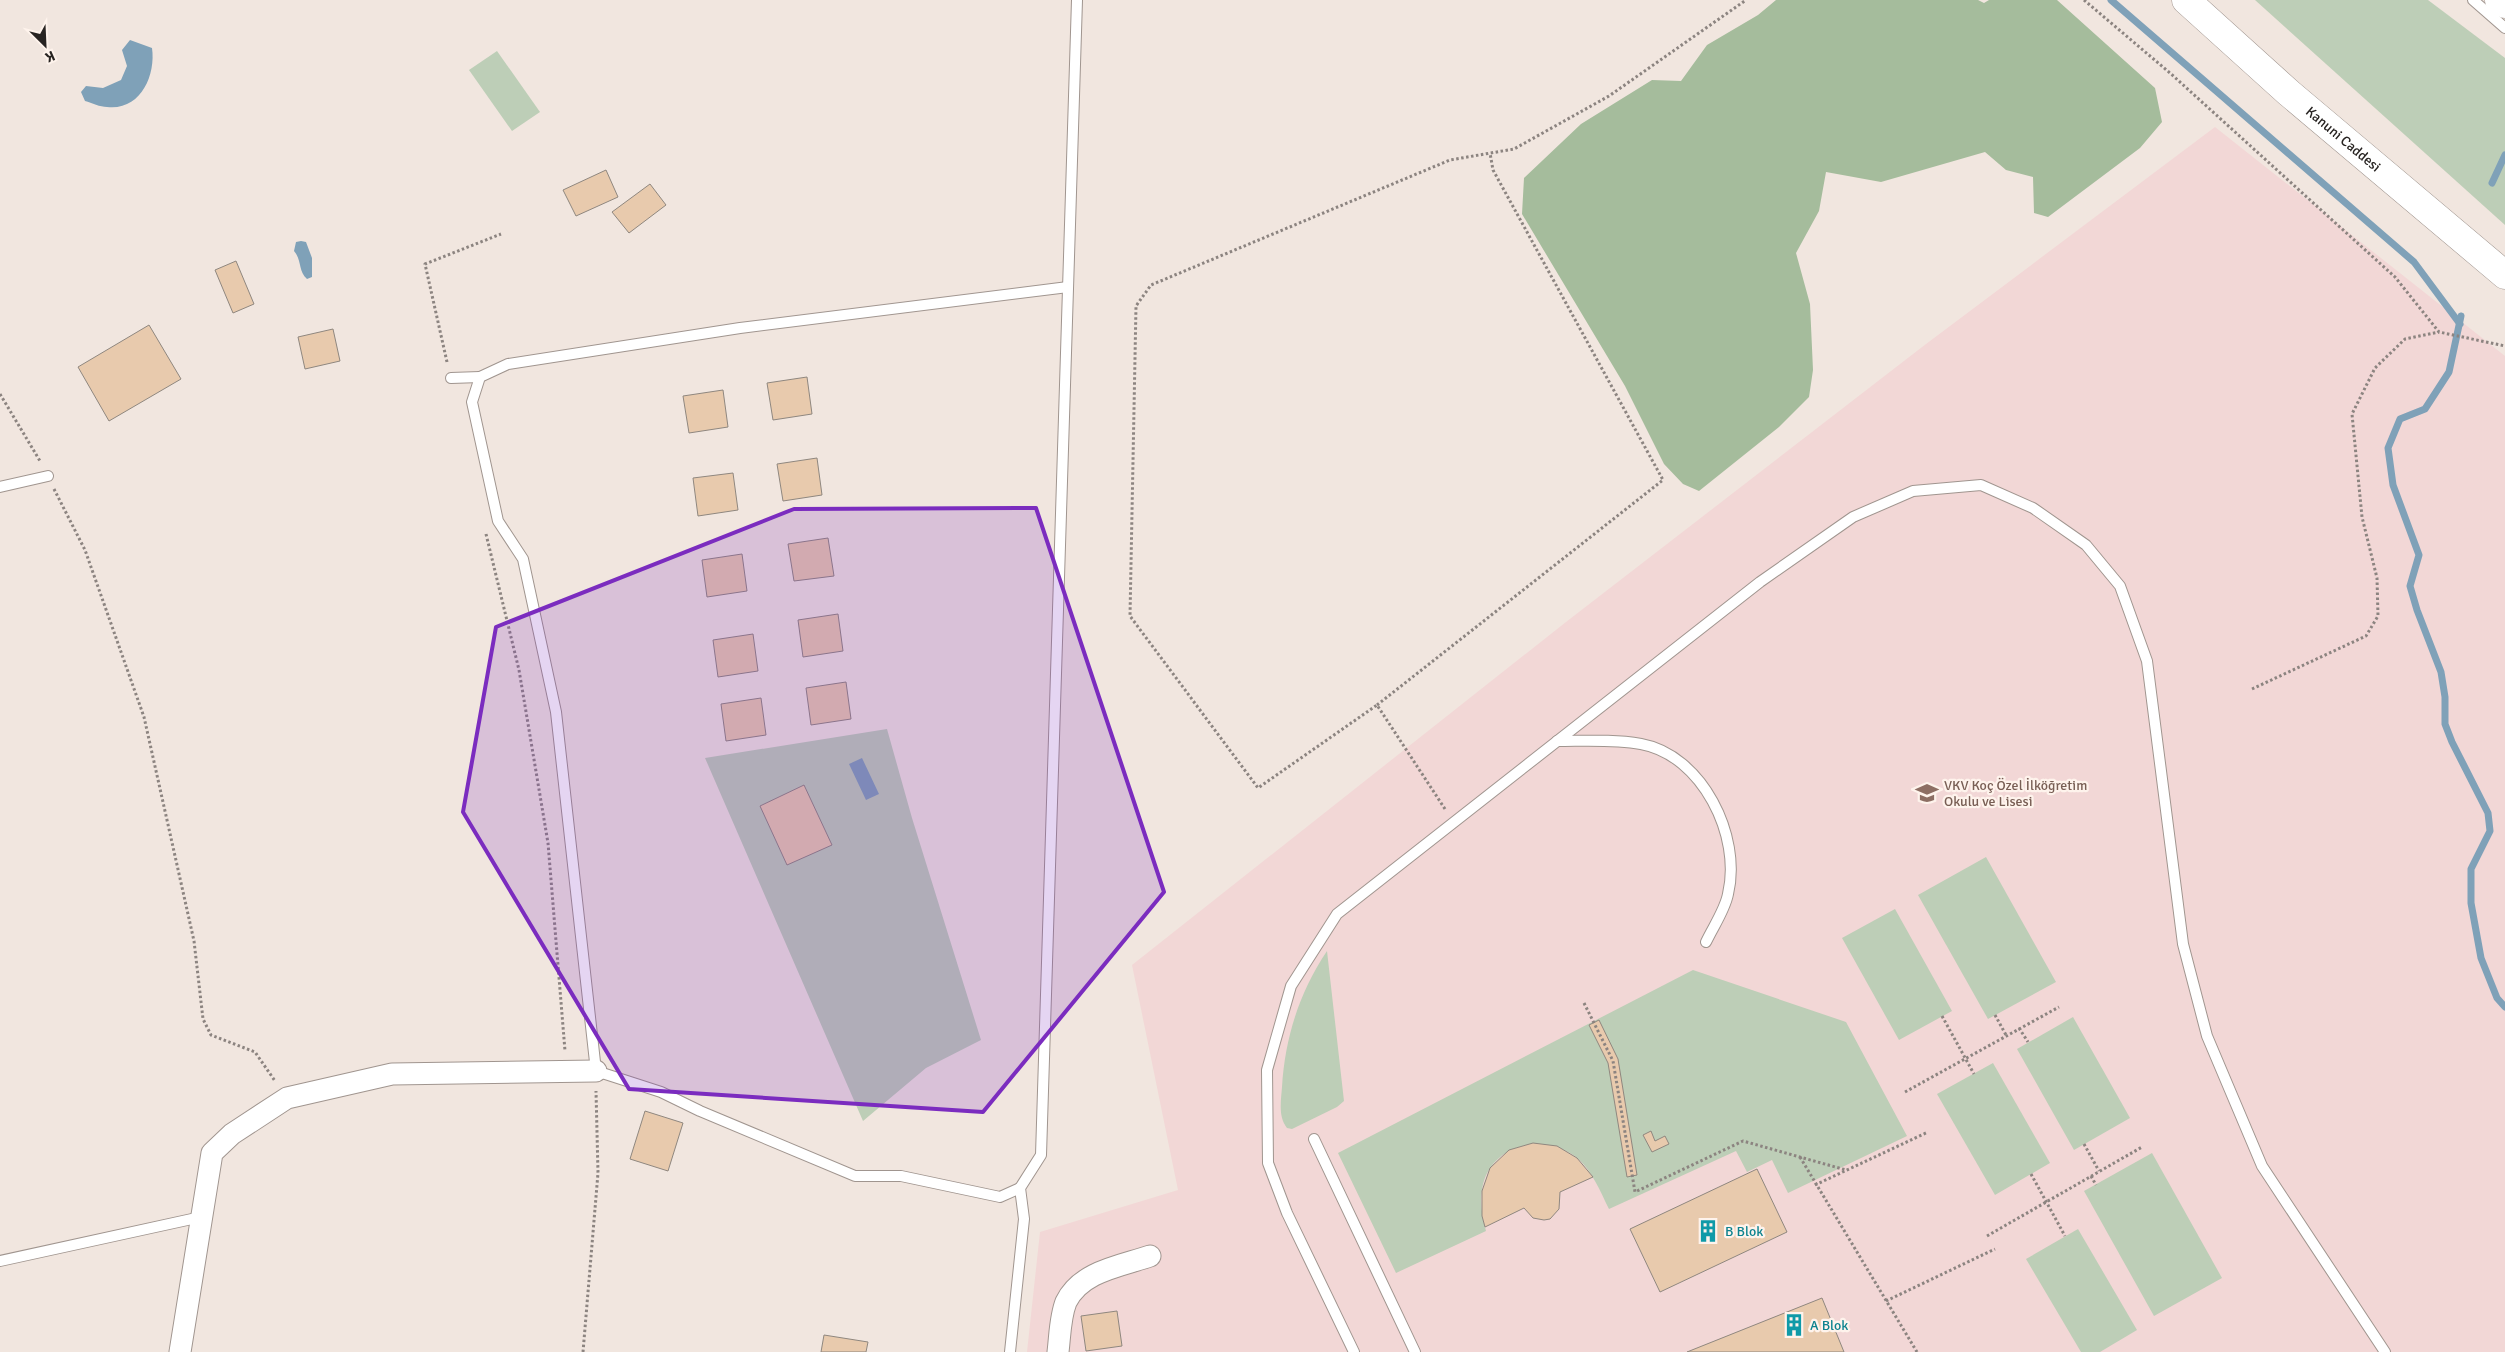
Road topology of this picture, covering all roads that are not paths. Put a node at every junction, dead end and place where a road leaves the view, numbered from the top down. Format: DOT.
graph roads {
  1 [pos="1077,0"];
  2 [pos="2186,0"];
  3 [pos="2473,0"];
  4 [pos="2499,0"];
  5 [pos="2505,4"];
  6 [pos="2505,28"];
  7 [pos="2505,274"];
  8 [pos="1068,287"];
  9 [pos="480,377"];
  10 [pos="451,378"];
  11 [pos="48,476"];
  12 [pos="0,487"];
  13 [pos="1557,742"];
  14 [pos="1706,942"];
  15 [pos="596,1071"];
  16 [pos="1314,1139"];
  17 [pos="1020,1188"];
  18 [pos="201,1217"];
  19 [pos="1150,1256"];
  20 [pos="0,1261"];
  21 [pos="180,1352"];
  22 [pos="1010,1352"];
  23 [pos="1058,1352"];
  24 [pos="1354,1352"];
  25 [pos="1415,1352"];
  26 [pos="2385,1352"];
  1 -- 8 [label="lane"];
  2 -- 7 [label="main road, Kanuni Caddesi"];
  3 -- 6 [label="lane"];
  4 -- 5 [label="main road"];
  8 -- 9 [label="lane"];
  8 -- 17 [label="lane"];
  9 -- 10 [label="lane"];
  9 -- 15 [label="lane"];
  11 -- 12 [label="lane"];
  13 -- 14 [label="lane"];
  13 -- 24 [label="lane"];
  13 -- 26 [label="lane"];
  15 -- 17 [label="lane"];
  15 -- 18 [label="street"];
  16 -- 25 [label="lane"];
  17 -- 22 [label="lane"];
  18 -- 20 [label="lane"];
  18 -- 21 [label="street"];
  19 -- 23 [label="street"];
}
